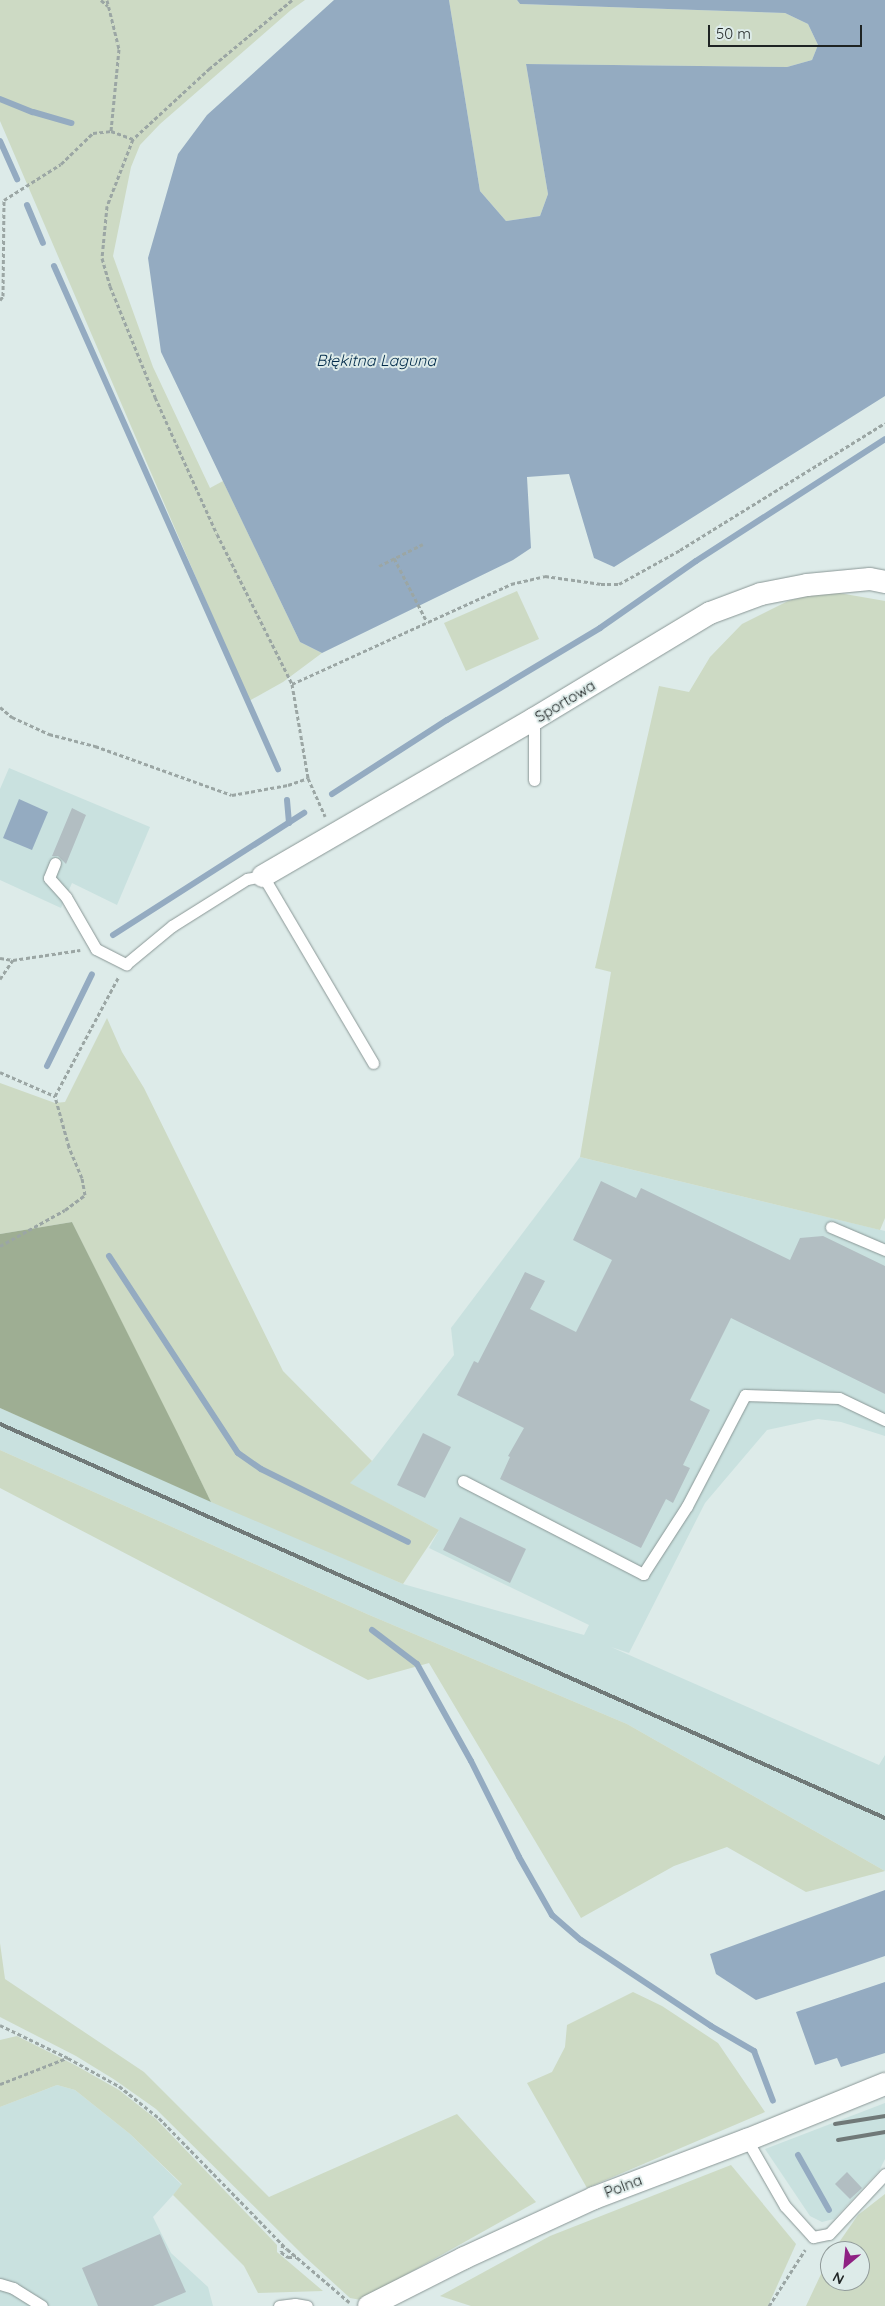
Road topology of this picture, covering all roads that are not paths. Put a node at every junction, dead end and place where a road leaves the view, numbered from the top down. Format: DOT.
graph roads {
  1 [pos="885,582"];
  2 [pos="534,719"];
  3 [pos="534,780"];
  4 [pos="55,863"];
  5 [pos="263,876"];
  6 [pos="373,1063"];
  7 [pos="831,1227"];
  8 [pos="885,1250"];
  9 [pos="885,1420"];
  10 [pos="463,1481"];
  11 [pos="885,2084"];
  12 [pos="747,2140"];
  13 [pos="885,2174"];
  14 [pos="0,2284"];
  15 [pos="42,2306"];
  16 [pos="279,2306"];
  17 [pos="307,2306"];
  18 [pos="369,2306"];
  1 -- 2 [label="street, Sportowa"];
  2 -- 3 [label="lane"];
  2 -- 5 [label="street, Sportowa"];
  4 -- 5 [label="lane"];
  5 -- 6 [label="lane"];
  7 -- 8 [label="lane"];
  9 -- 10 [label="lane"];
  11 -- 12 [label="street, Polna"];
  12 -- 13 [label="lane"];
  12 -- 18 [label="street, Polna"];
  14 -- 15 [label="lane"];
  16 -- 17 [label="lane"];
}
